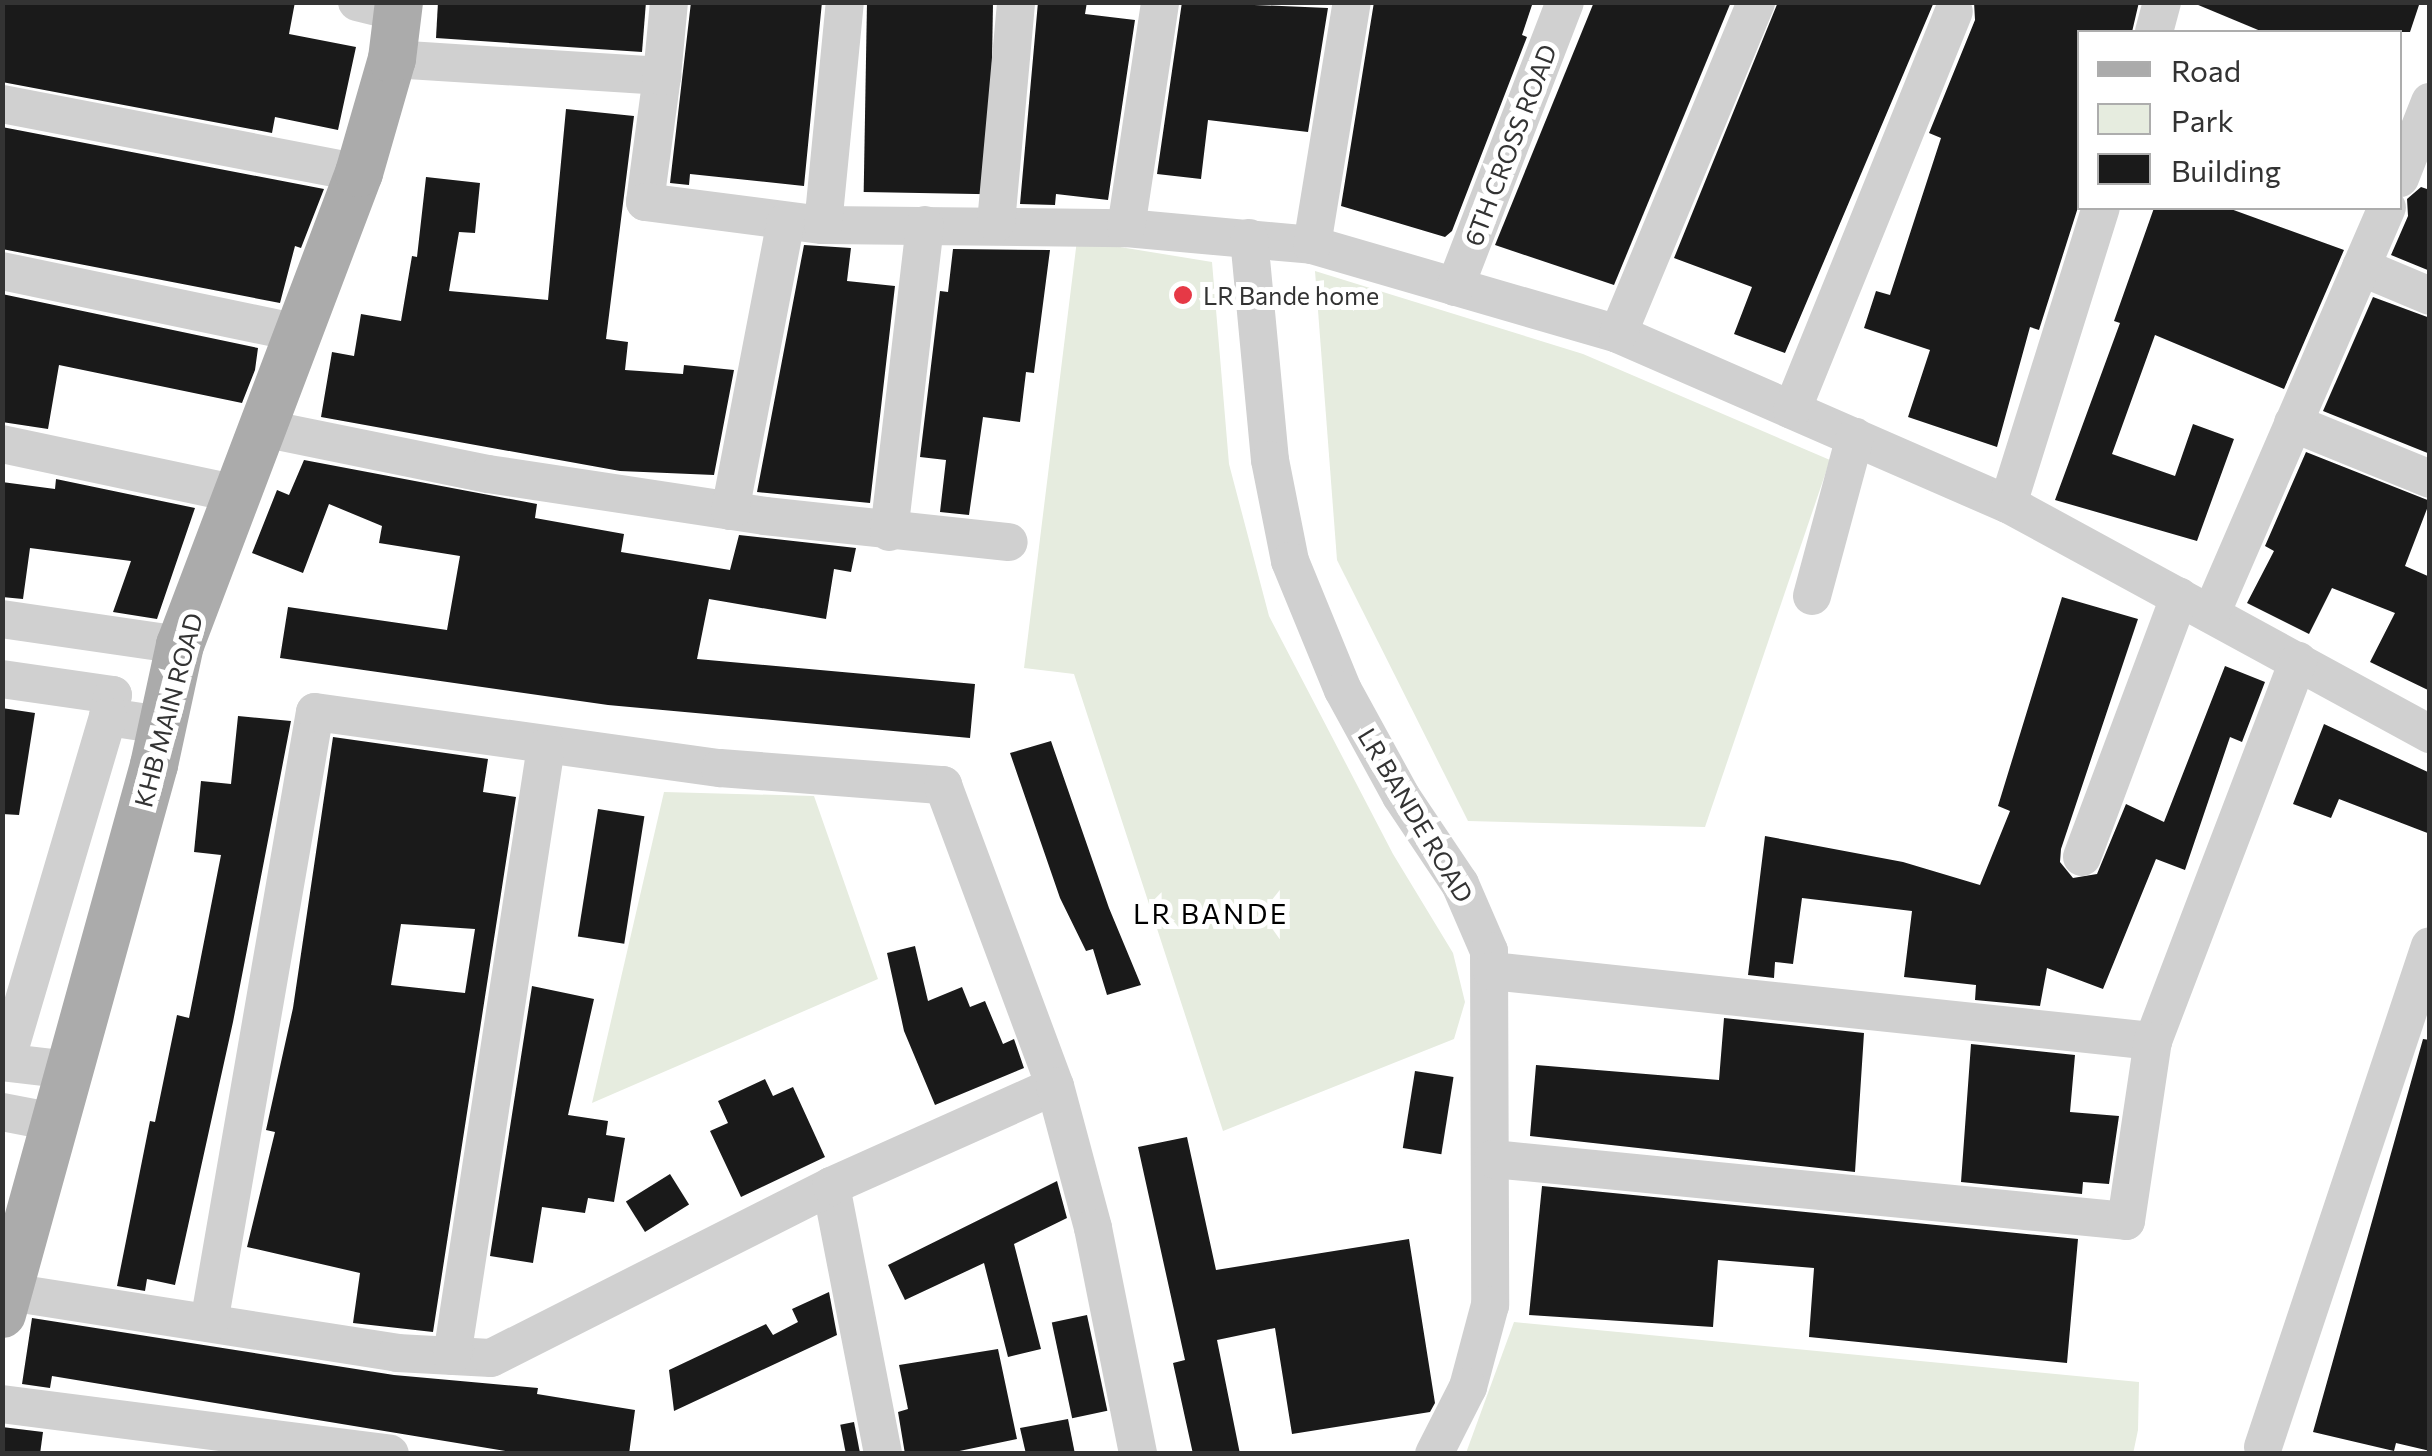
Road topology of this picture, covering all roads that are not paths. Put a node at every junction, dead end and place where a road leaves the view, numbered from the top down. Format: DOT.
graph roads {
  1 [pos="669,2"];
  2 [pos="845,2"];
  3 [pos="1016,2"];
  4 [pos="1160,2"];
  5 [pos="1352,2"];
  6 [pos="1564,2"];
  7 [pos="1756,2"];
  8 [pos="2162,2"];
  9 [pos="384,5"];
  10 [pos="1954,12"];
  11 [pos="2155,30"];
  12 [pos="392,59"];
  13 [pos="662,76"];
  14 [pos="2430,102"];
  15 [pos="2,104"];
  16 [pos="2414,162"];
  17 [pos="359,173"];
  18 [pos="2100,210"];
  19 [pos="2386,210"];
  20 [pos="805,223"];
  21 [pos="996,223"];
  22 [pos="925,224"];
  23 [pos="1126,228"];
  24 [pos="1249,238"];
  25 [pos="1312,246"];
  26 [pos="2361,267"];
  27 [pos="2,271"];
  28 [pos="1456,287"];
  29 [pos="2430,296"];
  30 [pos="298,332"];
  31 [pos="1618,334"];
  32 [pos="1792,410"];
  33 [pos="2293,423"];
  34 [pos="262,428"];
  35 [pos="1855,437"];
  36 [pos="2,444"];
  37 [pos="2430,479"];
  38 [pos="237,494"];
  39 [pos="2008,504"];
  40 [pos="730,511"];
  41 [pos="889,532"];
  42 [pos="1009,542"];
  43 [pos="1812,596"];
  44 [pos="2195,605"];
  45 [pos="2,618"];
  46 [pos="180,645"];
  47 [pos="2298,661"];
  48 [pos="2,679"];
  49 [pos="108,717"];
  50 [pos="162,725"];
  51 [pos="2430,734"];
  52 [pos="546,747"];
  53 [pos="2082,857"];
  54 [pos="2430,946"];
  55 [pos="1492,970"];
  56 [pos="2153,1042"];
  57 [pos="4,1062"];
  58 [pos="69,1070"];
  59 [pos="1055,1086"];
  60 [pos="2,1112"];
  61 [pos="54,1122"];
  62 [pos="1494,1159"];
  63 [pos="831,1186"];
  64 [pos="6,1286"];
  65 [pos="209,1323"];
  66 [pos="452,1356"];
  67 [pos="2,1404"];
  68 [pos="2264,1446"];
  69 [pos="390,1454"];
  70 [pos="884,1454"];
  71 [pos="1138,1454"];
  72 [pos="1434,1454"];
  1 -- 13 [label="street"];
  2 -- 20 [label="street"];
  3 -- 21 [label="street"];
  4 -- 23 [label="street"];
  5 -- 25 [label="street"];
  6 -- 28 [label="street, 6TH CROSS ROAD"];
  7 -- 31 [label="street"];
  8 -- 11 [label="street"];
  9 -- 12 [label="main road, KHB MAIN ROAD"];
  10 -- 32 [label="street"];
  12 -- 13 [label="street"];
  12 -- 17 [label="main road, KHB MAIN ROAD"];
  13 -- 20 [label="street"];
  14 -- 16 [label="street"];
  15 -- 17 [label="street"];
  17 -- 30 [label="main road, KHB MAIN ROAD"];
  18 -- 39 [label="street"];
  19 -- 26 [label="street"];
  20 -- 22 [label="street"];
  20 -- 40 [label="street"];
  21 -- 22 [label="street"];
  21 -- 23 [label="street"];
  22 -- 41 [label="street"];
  23 -- 24 [label="street"];
  24 -- 25 [label="street"];
  24 -- 55 [label="street, LR BANDE ROAD"];
  25 -- 28 [label="street"];
  26 -- 29 [label="street"];
  26 -- 33 [label="street"];
  27 -- 30 [label="street"];
  28 -- 31 [label="street"];
  30 -- 34 [label="main road, KHB MAIN ROAD"];
  31 -- 32 [label="street"];
  32 -- 35 [label="street"];
  33 -- 37 [label="street"];
  33 -- 44 [label="street"];
  34 -- 38 [label="main road, KHB MAIN ROAD"];
  34 -- 40 [label="street"];
  35 -- 39 [label="street"];
  35 -- 43 [label="street"];
  36 -- 38 [label="street"];
  38 -- 46 [label="main road, KHB MAIN ROAD"];
  39 -- 44 [label="street"];
  40 -- 41 [label="street"];
  41 -- 42 [label="street"];
  44 -- 47 [label="street"];
  44 -- 53 [label="street"];
  45 -- 46 [label="street"];
  46 -- 50 [label="main road, KHB MAIN ROAD"];
  47 -- 51 [label="street"];
  47 -- 56 [label="street"];
  48 -- 49 [label="street"];
  49 -- 50 [label="street"];
  49 -- 57 [label="street"];
  50 -- 58 [label="main road, KHB MAIN ROAD"];
  52 -- 59 [label="street"];
  52 -- 65 [label="street"];
  52 -- 66 [label="street"];
  54 -- 68 [label="street"];
  55 -- 56 [label="street"];
  55 -- 62 [label="street, LR BANDE ROAD"];
  56 -- 62 [label="street"];
  57 -- 58 [label="street"];
  58 -- 61 [label="main road, KHB MAIN ROAD"];
  59 -- 63 [label="street"];
  59 -- 71 [label="street"];
  60 -- 61 [label="street"];
  61 -- 64 [label="main road, KHB MAIN ROAD"];
  62 -- 72 [label="street, LR BANDE ROAD"];
  63 -- 66 [label="street"];
  63 -- 70 [label="street"];
  64 -- 65 [label="street"];
  65 -- 66 [label="street"];
  67 -- 69 [label="street"];
}
